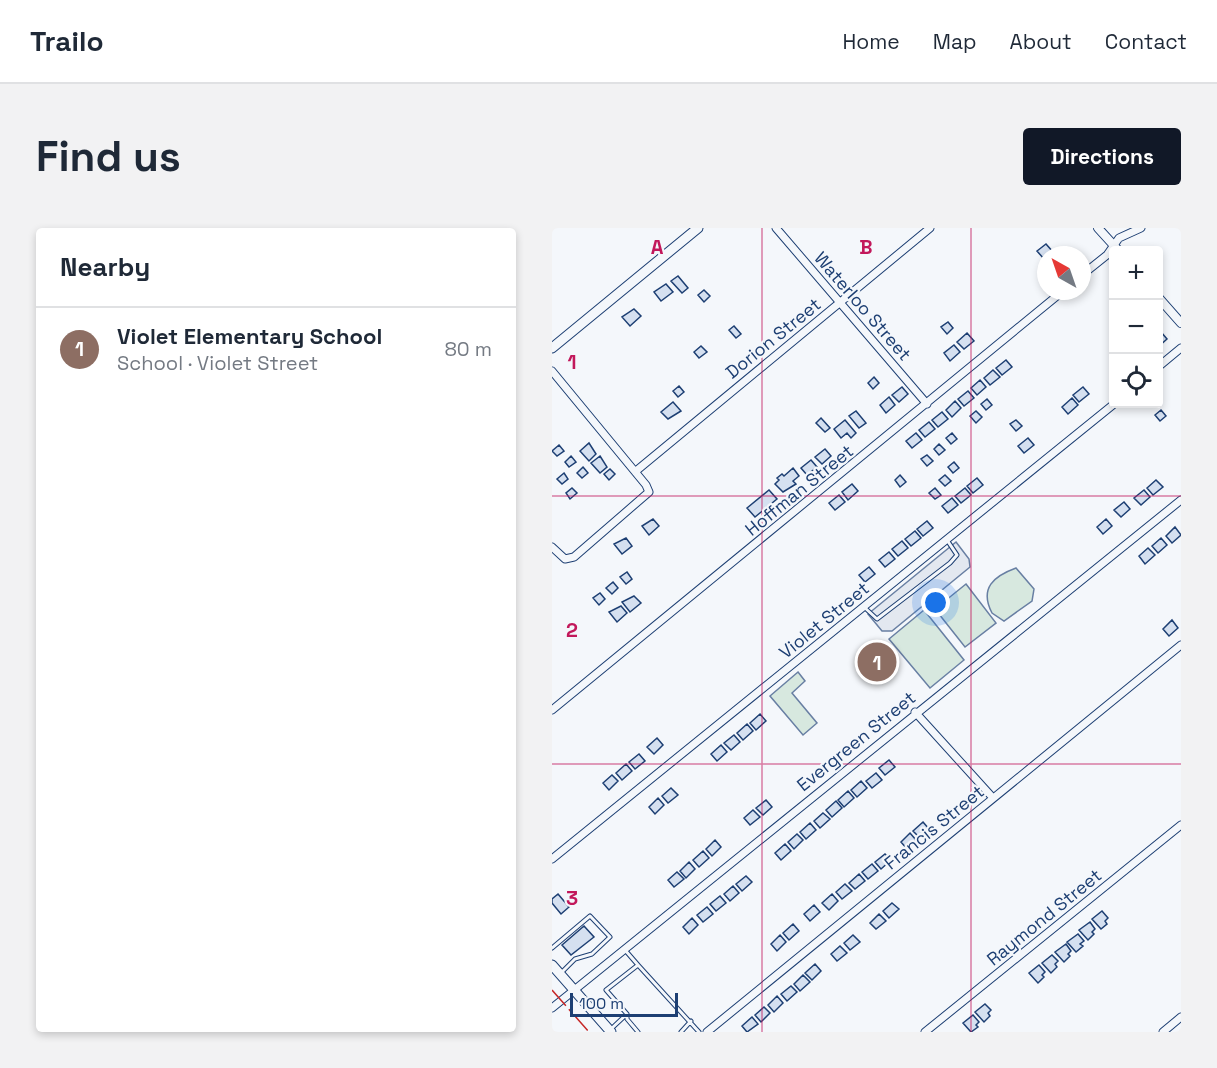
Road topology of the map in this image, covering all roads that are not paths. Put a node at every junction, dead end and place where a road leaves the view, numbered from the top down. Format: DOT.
graph roads {
  1 [pos="698,228"];
  2 [pos="776,228"];
  3 [pos="930,228"];
  4 [pos="1098,228"];
  5 [pos="1141,228"];
  6 [pos="1113,246"];
  7 [pos="1116,246"];
  8 [pos="1109,253"];
  9 [pos="1091,268"];
  10 [pos="1052,300"];
  11 [pos="1161,300"];
  12 [pos="840,303"];
  13 [pos="1181,323"];
  14 [pos="552,348"];
  15 [pos="1181,348"];
  16 [pos="1163,363"];
  17 [pos="552,371"];
  18 [pos="927,404"];
  19 [pos="1109,408"];
  20 [pos="636,471"];
  21 [pos="1181,500"];
  22 [pos="947,540"];
  23 [pos="552,547"];
  24 [pos="864,607"];
  25 [pos="1181,645"];
  26 [pos="552,710"];
  27 [pos="915,712"];
  28 [pos="993,798"];
  29 [pos="1181,825"];
  30 [pos="552,859"];
  31 [pos="552,948"];
  32 [pos="624,949"];
  33 [pos="552,965"];
  34 [pos="638,965"];
  35 [pos="560,974"];
  36 [pos="574,989"];
  37 [pos="552,1008"];
  38 [pos="627,1014"];
  39 [pos="1181,1017"];
  40 [pos="691,1022"];
  41 [pos="610,1031"];
  42 [pos="638,1032"];
  43 [pos="681,1032"];
  44 [pos="699,1032"];
  45 [pos="707,1032"];
  46 [pos="925,1032"];
  47 [pos="1163,1032"];
  1 -- 14 [label="main road"];
  2 -- 12 [label="street, Waterloo Street"];
  3 -- 12 [label="street, Dorion Street"];
  4 -- 6 [label="street"];
  5 -- 7 [label="street"];
  8 -- 9 [label="street"];
  10 -- 18 [label="street, Hoffman Street"];
  11 -- 13 [label="street"];
  12 -- 18 [label="street, Waterloo Street"];
  12 -- 20 [label="street, Dorion Street"];
  15 -- 16 [label="street"];
  17 -- 20 [label="street"];
  18 -- 26 [label="street, Hoffman Street"];
  19 -- 22 [label="street, Violet Street"];
  20 -- 23 [label="street"];
  21 -- 27 [label="street, Evergreen Street"];
  22 -- 24 [label="street, Violet Street"];
  22 -- 24 [label="lane"];
  24 -- 30 [label="street, Violet Street"];
  25 -- 28 [label="street, Francis Street"];
  27 -- 28 [label="street"];
  27 -- 32 [label="street, Evergreen Street"];
  28 -- 45 [label="street, Francis Street"];
  29 -- 46 [label="street, Raymond Street"];
  31 -- 35 [label="lane"];
  32 -- 34 [label="lane"];
  32 -- 36 [label="street, Evergreen Street"];
  33 -- 35 [label="main road"];
  34 -- 38 [label="lane"];
  34 -- 40 [label="lane"];
  35 -- 36 [label="main road"];
  36 -- 37 [label="street, Evergreen Street"];
  36 -- 41 [label="main road"];
  38 -- 41 [label="lane"];
  38 -- 42 [label="lane"];
  39 -- 47 [label="street"];
  40 -- 43 [label="lane"];
  40 -- 44 [label="lane"];
}
